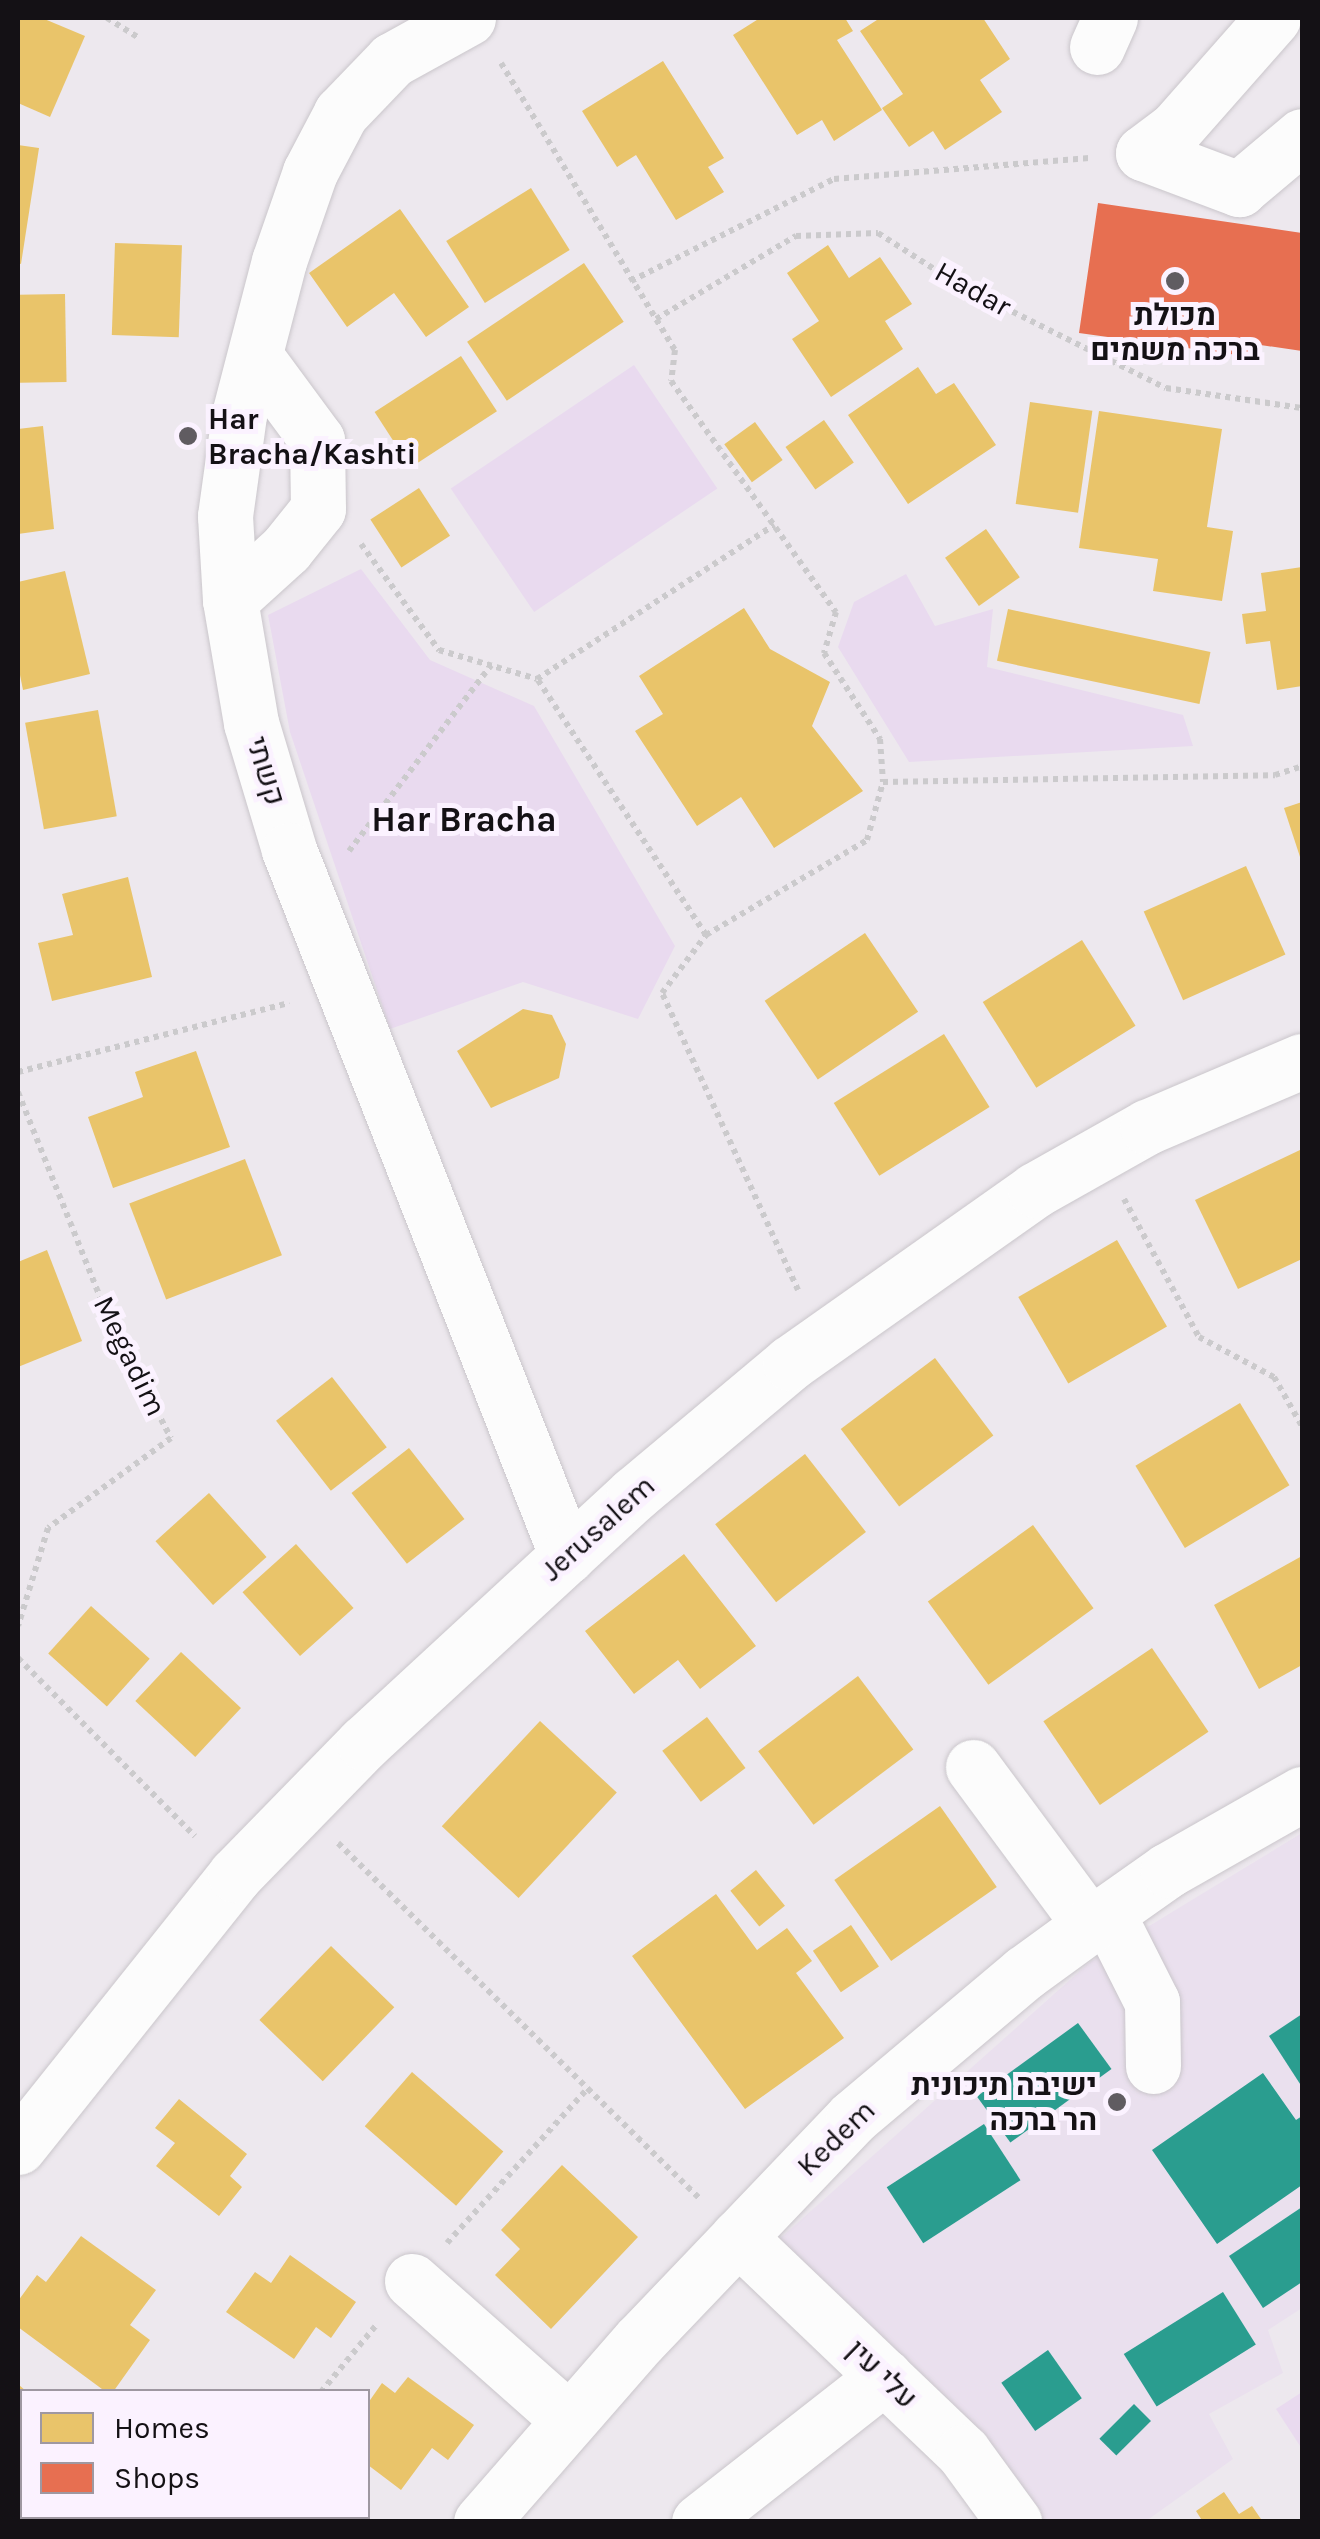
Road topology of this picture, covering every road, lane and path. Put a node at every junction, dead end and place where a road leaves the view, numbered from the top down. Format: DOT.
graph roads {
  1 [pos="107,18"];
  2 [pos="1273,18"];
  3 [pos="481,34"];
  4 [pos="140,38"];
  5 [pos="1302,136"];
  6 [pos="1143,154"];
  7 [pos="631,281"];
  8 [pos="656,320"];
  9 [pos="254,356"];
  10 [pos="1302,408"];
  11 [pos="318,486"];
  12 [pos="774,525"];
  13 [pos="230,600"];
  14 [pos="491,665"];
  15 [pos="537,680"];
  16 [pos="1302,766"];
  17 [pos="883,782"];
  18 [pos="310,902"];
  19 [pos="706,935"];
  20 [pos="344,990"];
  21 [pos="1302,1061"];
  22 [pos="18,1072"];
  23 [pos="18,1092"];
  24 [pos="1100,1154"];
  25 [pos="821,1341"];
  26 [pos="1302,1426"];
  27 [pos="568,1556"];
  28 [pos="18,1626"];
  29 [pos="18,1658"];
  30 [pos="973,1767"];
  31 [pos="1302,1794"];
  32 [pos="302,1807"];
  33 [pos="234,1876"];
  34 [pos="1099,1919"];
  35 [pos="1154,2066"];
  36 [pos="18,2147"];
  37 [pos="738,2237"];
  38 [pos="412,2282"];
  39 [pos="885,2376"];
  40 [pos="569,2420"];
  41 [pos="481,2522"];
  42 [pos="699,2522"];
  43 [pos="1014,2522"];
  1 -- 4 [label="path"];
  2 -- 6 [label="street"];
  3 -- 7 [label="path"];
  3 -- 9 [label="street, קשתי"];
  5 -- 6 [label="street"];
  6 -- 7 [label="path"];
  7 -- 8 [label="path"];
  8 -- 10 [label="path, Hadar"];
  8 -- 12 [label="path"];
  9 -- 11 [label="street"];
  9 -- 13 [label="street, קשתי"];
  11 -- 13 [label="street"];
  11 -- 14 [label="path"];
  12 -- 15 [label="path"];
  12 -- 17 [label="path"];
  13 -- 18 [label="street, קשתי"];
  14 -- 15 [label="path"];
  14 -- 18 [label="path"];
  15 -- 19 [label="path"];
  16 -- 17 [label="path"];
  17 -- 19 [label="path"];
  18 -- 20 [label="street, קשתי"];
  19 -- 25 [label="path"];
  20 -- 22 [label="path"];
  20 -- 27 [label="street, קשתי"];
  21 -- 24 [label="street, Jerusalem"];
  23 -- 28 [label="path, Megadim"];
  24 -- 25 [label="street, Jerusalem"];
  24 -- 26 [label="path"];
  25 -- 27 [label="street, Jerusalem"];
  27 -- 32 [label="street, Jerusalem"];
  29 -- 33 [label="path"];
  30 -- 34 [label="street"];
  31 -- 34 [label="street, Kedem"];
  32 -- 33 [label="street, Jerusalem"];
  32 -- 37 [label="path"];
  33 -- 36 [label="street, Jerusalem"];
  34 -- 35 [label="street"];
  34 -- 37 [label="street, Kedem"];
  37 -- 39 [label="street, עלי עין"];
  37 -- 40 [label="street, Kedem"];
  38 -- 40 [label="street"];
  39 -- 42 [label="street"];
  39 -- 43 [label="street, עלי עין"];
  40 -- 41 [label="street, Kedem"];
}
